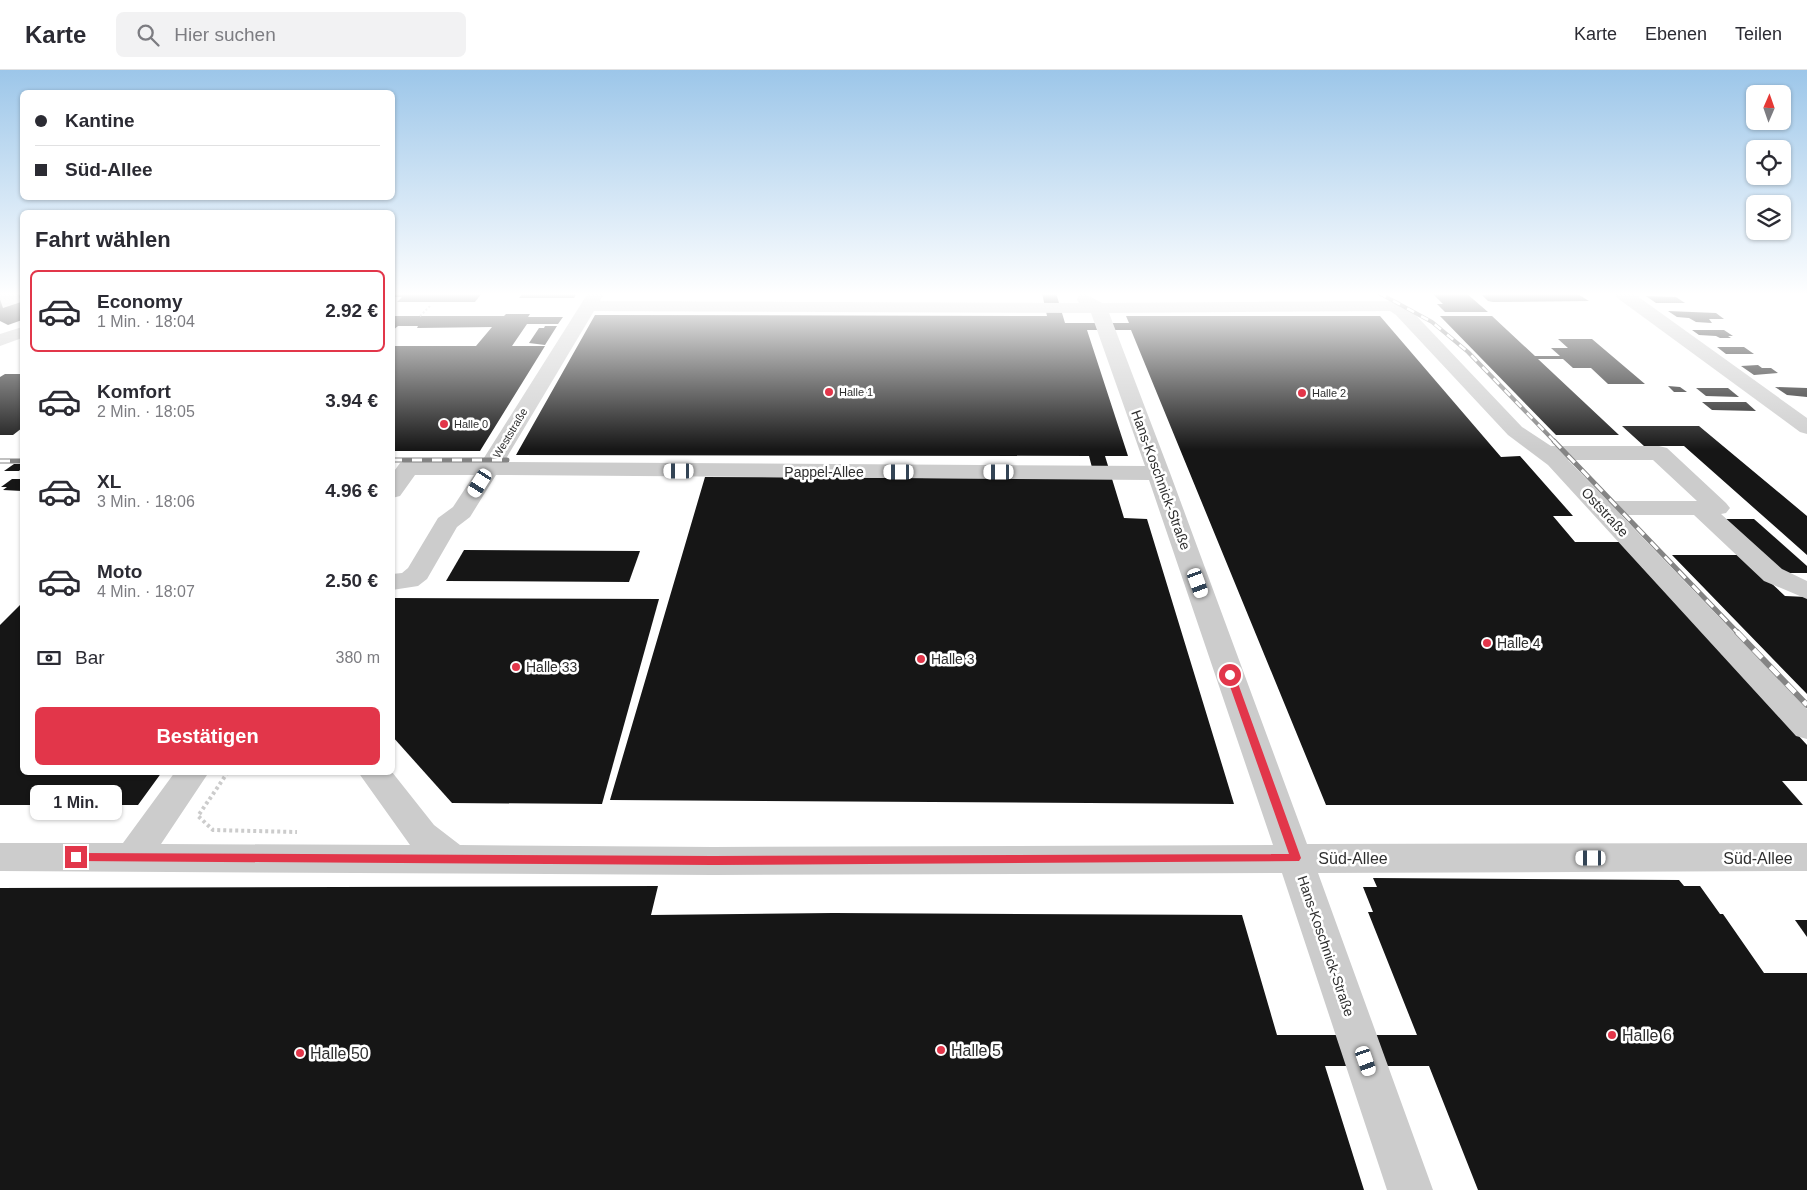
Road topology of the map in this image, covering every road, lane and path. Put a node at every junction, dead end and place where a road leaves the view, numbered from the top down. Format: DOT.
graph roads {
  1 [pos="563,345"];
  2 [pos="1112,345"];
  3 [pos="1434,345"];
  4 [pos="1694,345"];
  5 [pos="1807,428"];
  6 [pos="1546,453"];
  7 [pos="489,468"];
  8 [pos="1159,473"];
  9 [pos="395,486"];
  10 [pos="1601,508"];
  11 [pos="1700,508"];
  12 [pos="395,582"];
  13 [pos="1807,591"];
  14 [pos="1807,728"];
  15 [pos="191,775"];
  16 [pos="226,775"];
  17 [pos="376,775"];
  18 [pos="303,832"];
  19 [pos="0,857"];
  20 [pos="133,857"];
  21 [pos="451,858"];
  22 [pos="1296,858"];
  23 [pos="1807,858"];
  24 [pos="1410,1190"];
  1 -- 7 [label="street, Weststraße"];
  2 -- 8 [label="street, Hans-Koschnick-Straße"];
  3 -- 6 [label="street, Oststraße"];
  4 -- 5 [label="street"];
  6 -- 10 [label="street, Oststraße"];
  6 -- 11 [label="street"];
  7 -- 8 [label="street, Pappel-Allee"];
  7 -- 9 [label="street, Weststraße"];
  7 -- 12 [label="street"];
  8 -- 22 [label="street, Hans-Koschnick-Straße"];
  10 -- 11 [label="street"];
  10 -- 14 [label="street, Oststraße"];
  11 -- 13 [label="street"];
  15 -- 20 [label="street"];
  16 -- 18 [label="path"];
  17 -- 21 [label="street"];
  19 -- 20 [label="street, Süd-Allee"];
  20 -- 21 [label="street, Süd-Allee"];
  21 -- 22 [label="street, Süd-Allee"];
  22 -- 23 [label="street, Süd-Allee"];
  22 -- 24 [label="street, Hans-Koschnick-Straße"];
}
